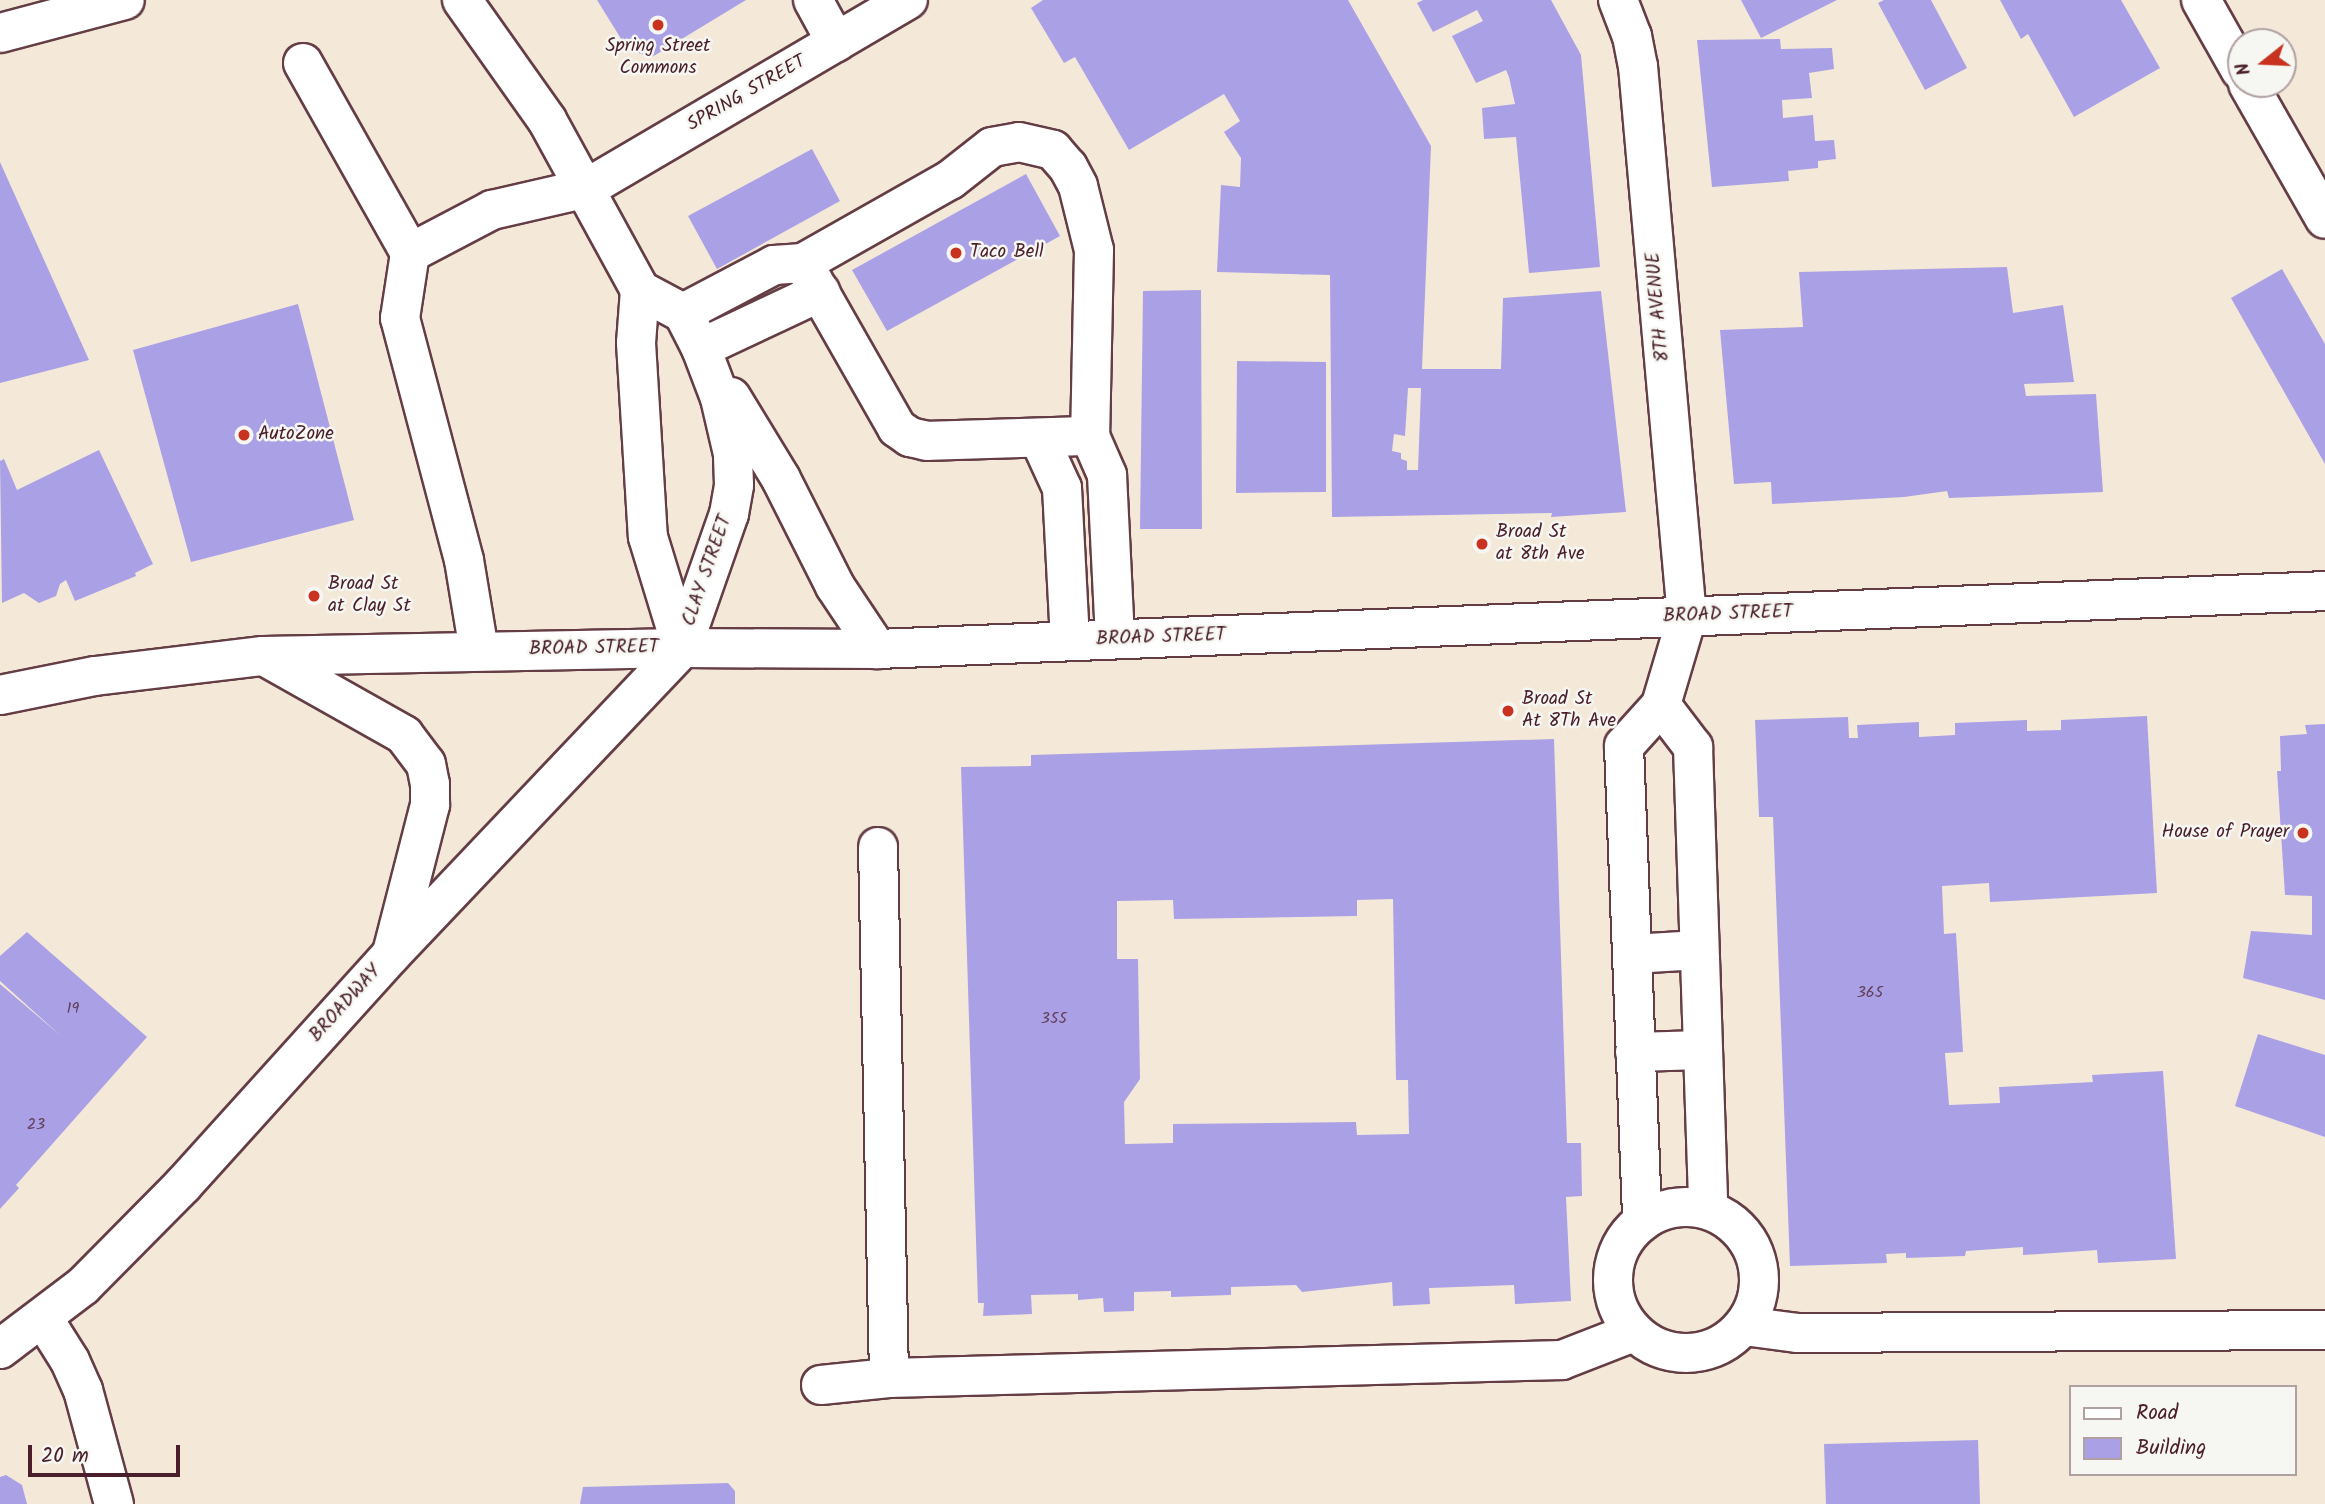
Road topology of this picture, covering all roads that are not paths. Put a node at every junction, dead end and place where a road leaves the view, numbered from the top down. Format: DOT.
graph roads {
  1 [pos="125,0"];
  2 [pos="462,0"];
  3 [pos="813,0"];
  4 [pos="908,0"];
  5 [pos="1618,0"];
  6 [pos="2201,0"];
  7 [pos="0,33"];
  8 [pos="836,43"];
  9 [pos="2227,46"];
  10 [pos="303,63"];
  11 [pos="2257,98"];
  12 [pos="587,188"];
  13 [pos="2325,219"];
  14 [pos="410,253"];
  15 [pos="812,277"];
  16 [pos="640,290"];
  17 [pos="683,313"];
  18 [pos="701,348"];
  19 [pos="1090,436"];
  20 [pos="1039,438"];
  21 [pos="2325,591"];
  22 [pos="1687,617"];
  23 [pos="1115,639"];
  24 [pos="1070,641"];
  25 [pos="682,648"];
  26 [pos="877,649"];
  27 [pos="479,650"];
  28 [pos="263,656"];
  29 [pos="0,695"];
  30 [pos="1661,705"];
  31 [pos="878,847"];
  32 [pos="1699,950"];
  33 [pos="1632,954"];
  34 [pos="391,955"];
  35 [pos="1702,1050"];
  36 [pos="1635,1052"];
  37 [pos="1708,1210"];
  38 [pos="1642,1222"];
  39 [pos="43,1318"];
  40 [pos="1744,1326"];
  41 [pos="2325,1330"];
  42 [pos="1634,1332"];
  43 [pos="0,1349"];
  44 [pos="889,1378"];
  45 [pos="821,1385"];
  46 [pos="114,1504"];
  1 -- 7 [label="main road"];
  2 -- 12 [label="main road"];
  3 -- 8 [label="main road"];
  4 -- 8 [label="main road, SPRING STREET"];
  5 -- 22 [label="main road, 8TH AVENUE"];
  6 -- 9 [label="main road"];
  8 -- 12 [label="main road, SPRING STREET"];
  10 -- 14 [label="main road"];
  11 -- 13 [label="main road"];
  12 -- 14 [label="main road, SPRING STREET"];
  12 -- 16 [label="main road"];
  14 -- 27 [label="main road"];
  15 -- 17 [label="main road"];
  15 -- 18 [label="main road"];
  15 -- 19 [label="main road"];
  15 -- 20 [label="main road"];
  16 -- 17 [label="main road"];
  16 -- 25 [label="main road, CLAY STREET"];
  17 -- 18 [label="main road, CLAY STREET"];
  18 -- 25 [label="main road, CLAY STREET"];
  18 -- 26 [label="main road"];
  19 -- 20 [label="main road"];
  19 -- 23 [label="main road"];
  20 -- 24 [label="main road"];
  21 -- 22 [label="main road, BROAD STREET"];
  22 -- 23 [label="main road, BROAD STREET"];
  22 -- 30 [label="main road"];
  23 -- 24 [label="main road, BROAD STREET"];
  24 -- 26 [label="main road, BROAD STREET"];
  25 -- 26 [label="main road, BROAD STREET"];
  25 -- 27 [label="main road, BROAD STREET"];
  25 -- 34 [label="main road, BROADWAY"];
  27 -- 28 [label="main road, BROAD STREET"];
  28 -- 29 [label="main road, BROAD STREET"];
  28 -- 34 [label="main road"];
  30 -- 32 [label="main road"];
  30 -- 33 [label="main road"];
  31 -- 44 [label="main road"];
  32 -- 33 [label="main road"];
  32 -- 35 [label="main road"];
  33 -- 36 [label="main road"];
  34 -- 39 [label="main road, BROADWAY"];
  35 -- 36 [label="main road"];
  35 -- 37 [label="main road"];
  36 -- 38 [label="main road"];
  37 -- 38 [label="main road"];
  37 -- 40 [label="main road"];
  38 -- 42 [label="main road"];
  39 -- 43 [label="main road, BROADWAY"];
  39 -- 46 [label="main road"];
  40 -- 41 [label="main road"];
  40 -- 42 [label="main road"];
  42 -- 44 [label="main road"];
  44 -- 45 [label="main road"];
}
